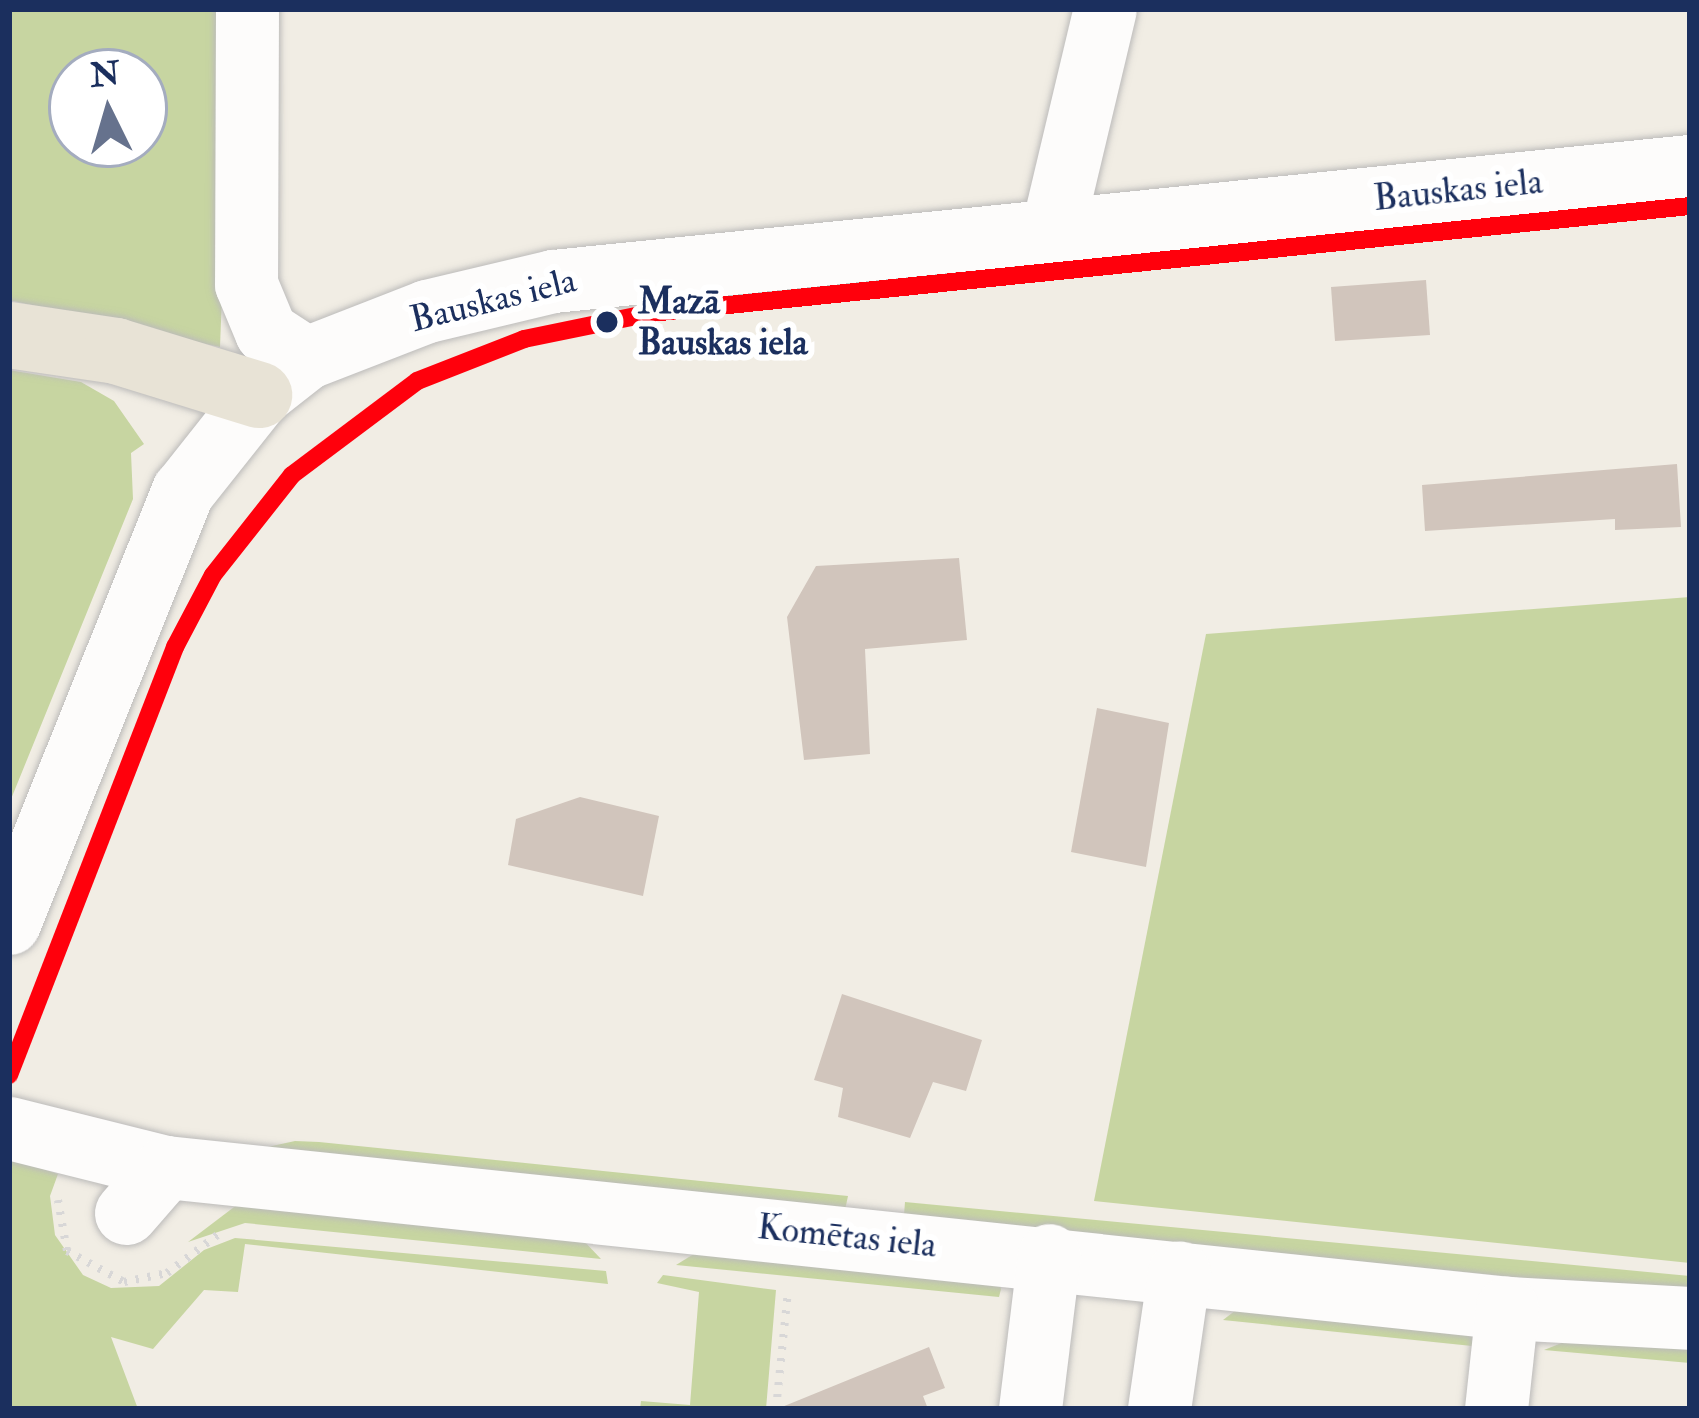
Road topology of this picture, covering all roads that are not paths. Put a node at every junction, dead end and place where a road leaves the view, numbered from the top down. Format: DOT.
graph roads {
  1 [pos="248,9"];
  2 [pos="1105,9"];
  3 [pos="1690,166"];
  4 [pos="1052,231"];
  5 [pos="9,335"];
  6 [pos="283,377"];
  7 [pos="9,923"];
  8 [pos="9,1128"];
  9 [pos="1049,1255"];
  10 [pos="1179,1272"];
  11 [pos="1507,1308"];
  12 [pos="1690,1318"];
  13 [pos="1030,1409"];
  14 [pos="1159,1409"];
  15 [pos="1496,1409"];
  1 -- 6 [label="street"];
  2 -- 4 [label="street"];
  3 -- 4 [label="street, Bauskas iela"];
  4 -- 6 [label="street, Bauskas iela"];
  5 -- 6 [label="highway"];
  6 -- 7 [label="street, Bauskas iela"];
  8 -- 9 [label="street, Komētas iela"];
  9 -- 10 [label="street, Komētas iela"];
  9 -- 13 [label="street"];
  10 -- 11 [label="street, Komētas iela"];
  10 -- 14 [label="street"];
  11 -- 12 [label="street, Komētas iela"];
  11 -- 15 [label="street"];
}
